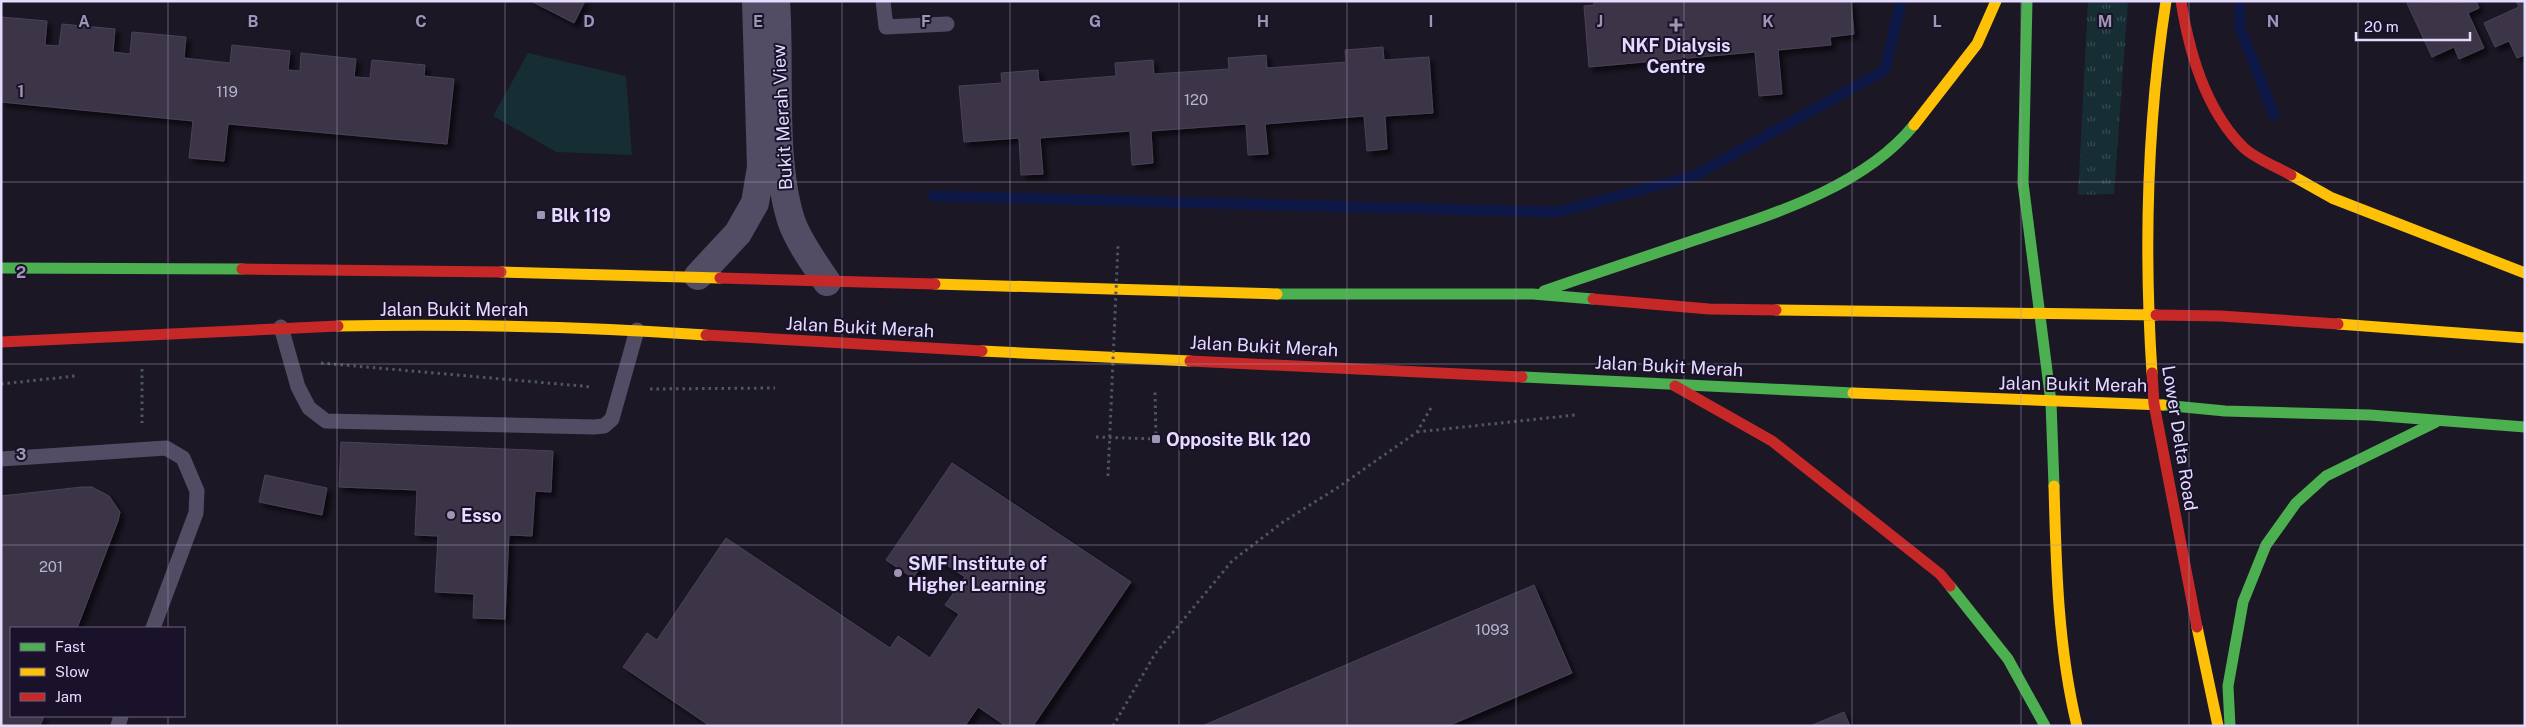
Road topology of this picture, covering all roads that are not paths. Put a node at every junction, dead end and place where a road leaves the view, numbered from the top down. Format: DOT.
graph roads {
  1 [pos="756,1"];
  2 [pos="776,1"];
  3 [pos="883,1"];
  4 [pos="1996,1"];
  5 [pos="2027,1"];
  6 [pos="2166,1"];
  7 [pos="2180,1"];
  8 [pos="947,24"];
  9 [pos="1,261"];
  10 [pos="23,267"];
  11 [pos="1,268"];
  12 [pos="2525,273"];
  13 [pos="698,276"];
  14 [pos="827,282"];
  15 [pos="1533,294"];
  16 [pos="2148,314"];
  17 [pos="2040,315"];
  18 [pos="281,327"];
  19 [pos="637,330"];
  20 [pos="2525,338"];
  21 [pos="1,342"];
  22 [pos="1672,384"];
  23 [pos="2051,402"];
  24 [pos="2154,404"];
  25 [pos="2437,421"];
  26 [pos="2525,427"];
  27 [pos="1,459"];
  28 [pos="154,627"];
  29 [pos="2045,726"];
  30 [pos="2077,726"];
  31 [pos="2218,726"];
  32 [pos="2230,726"];
  1 -- 13 [label="street, Bukit Merah View"];
  2 -- 14 [label="street, Bukit Merah View"];
  3 -- 8 [label="lane"];
  4 -- 15 [label="main road"];
  5 -- 17 [label="main road"];
  6 -- 16 [label="main road, Lower Delta Road"];
  7 -- 12 [label="main road"];
  9 -- 10 [label="main road"];
  10 -- 11 [label="main road"];
  10 -- 13 [label="main road"];
  13 -- 14 [label="main road"];
  14 -- 15 [label="main road"];
  15 -- 17 [label="main road"];
  16 -- 17 [label="main road"];
  16 -- 20 [label="main road"];
  16 -- 24 [label="main road, Lower Delta Road"];
  17 -- 23 [label="main road"];
  18 -- 19 [label="main road, Jalan Bukit Merah"];
  18 -- 19 [label="lane"];
  18 -- 21 [label="main road, Jalan Bukit Merah"];
  19 -- 22 [label="main road, Jalan Bukit Merah"];
  22 -- 23 [label="main road, Jalan Bukit Merah"];
  22 -- 29 [label="main road"];
  23 -- 24 [label="main road, Jalan Bukit Merah"];
  23 -- 30 [label="main road"];
  24 -- 25 [label="main road, Jalan Bukit Merah"];
  24 -- 31 [label="main road, Lower Delta Road"];
  25 -- 26 [label="main road, Jalan Bukit Merah"];
  25 -- 32 [label="main road"];
  27 -- 28 [label="lane"];
}
